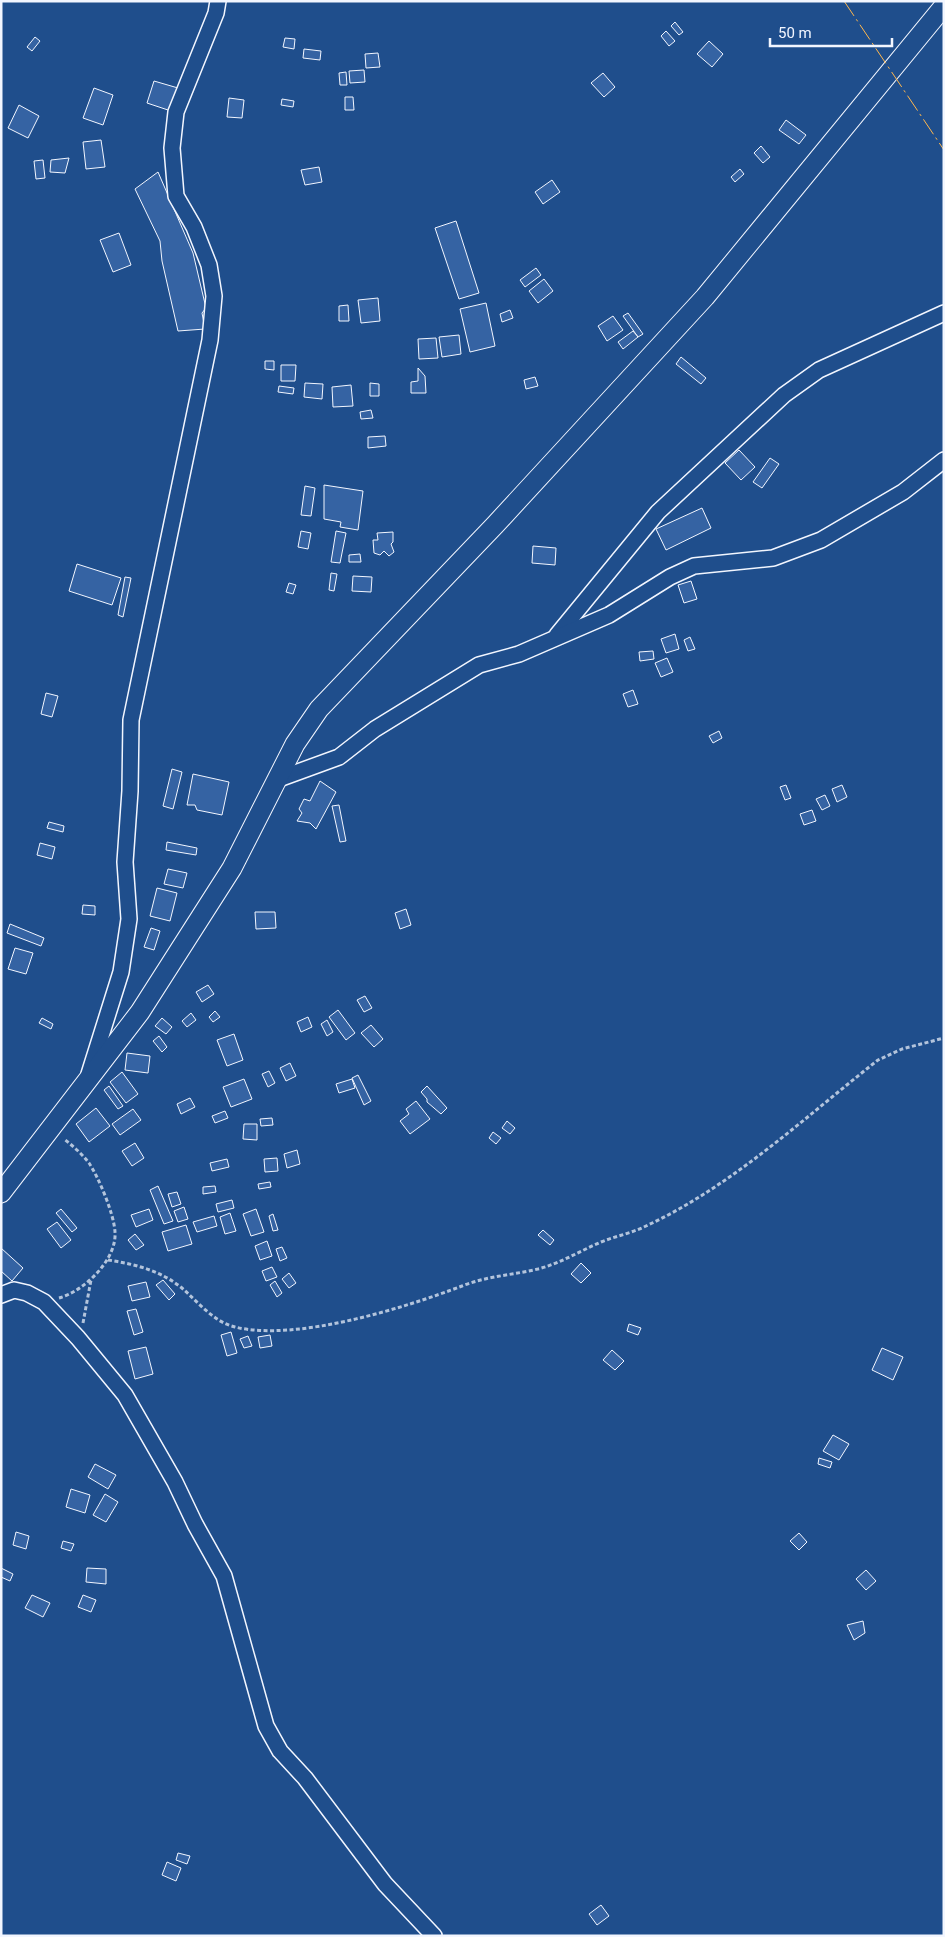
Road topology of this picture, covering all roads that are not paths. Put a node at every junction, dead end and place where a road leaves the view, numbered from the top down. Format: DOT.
graph roads {
  1 [pos="218,1"];
  2 [pos="944,6"];
  3 [pos="944,313"];
  4 [pos="944,460"];
  5 [pos="555,638"];
  6 [pos="276,780"];
  7 [pos="87,1081"];
  8 [pos="1,1194"];
  9 [pos="1,1295"];
  10 [pos="434,1936"];
  1 -- 7 [label="street"];
  2 -- 6 [label="street"];
  3 -- 5 [label="street"];
  4 -- 5 [label="street"];
  5 -- 6 [label="street"];
  6 -- 7 [label="street"];
  7 -- 8 [label="street"];
  9 -- 10 [label="street"];
}
